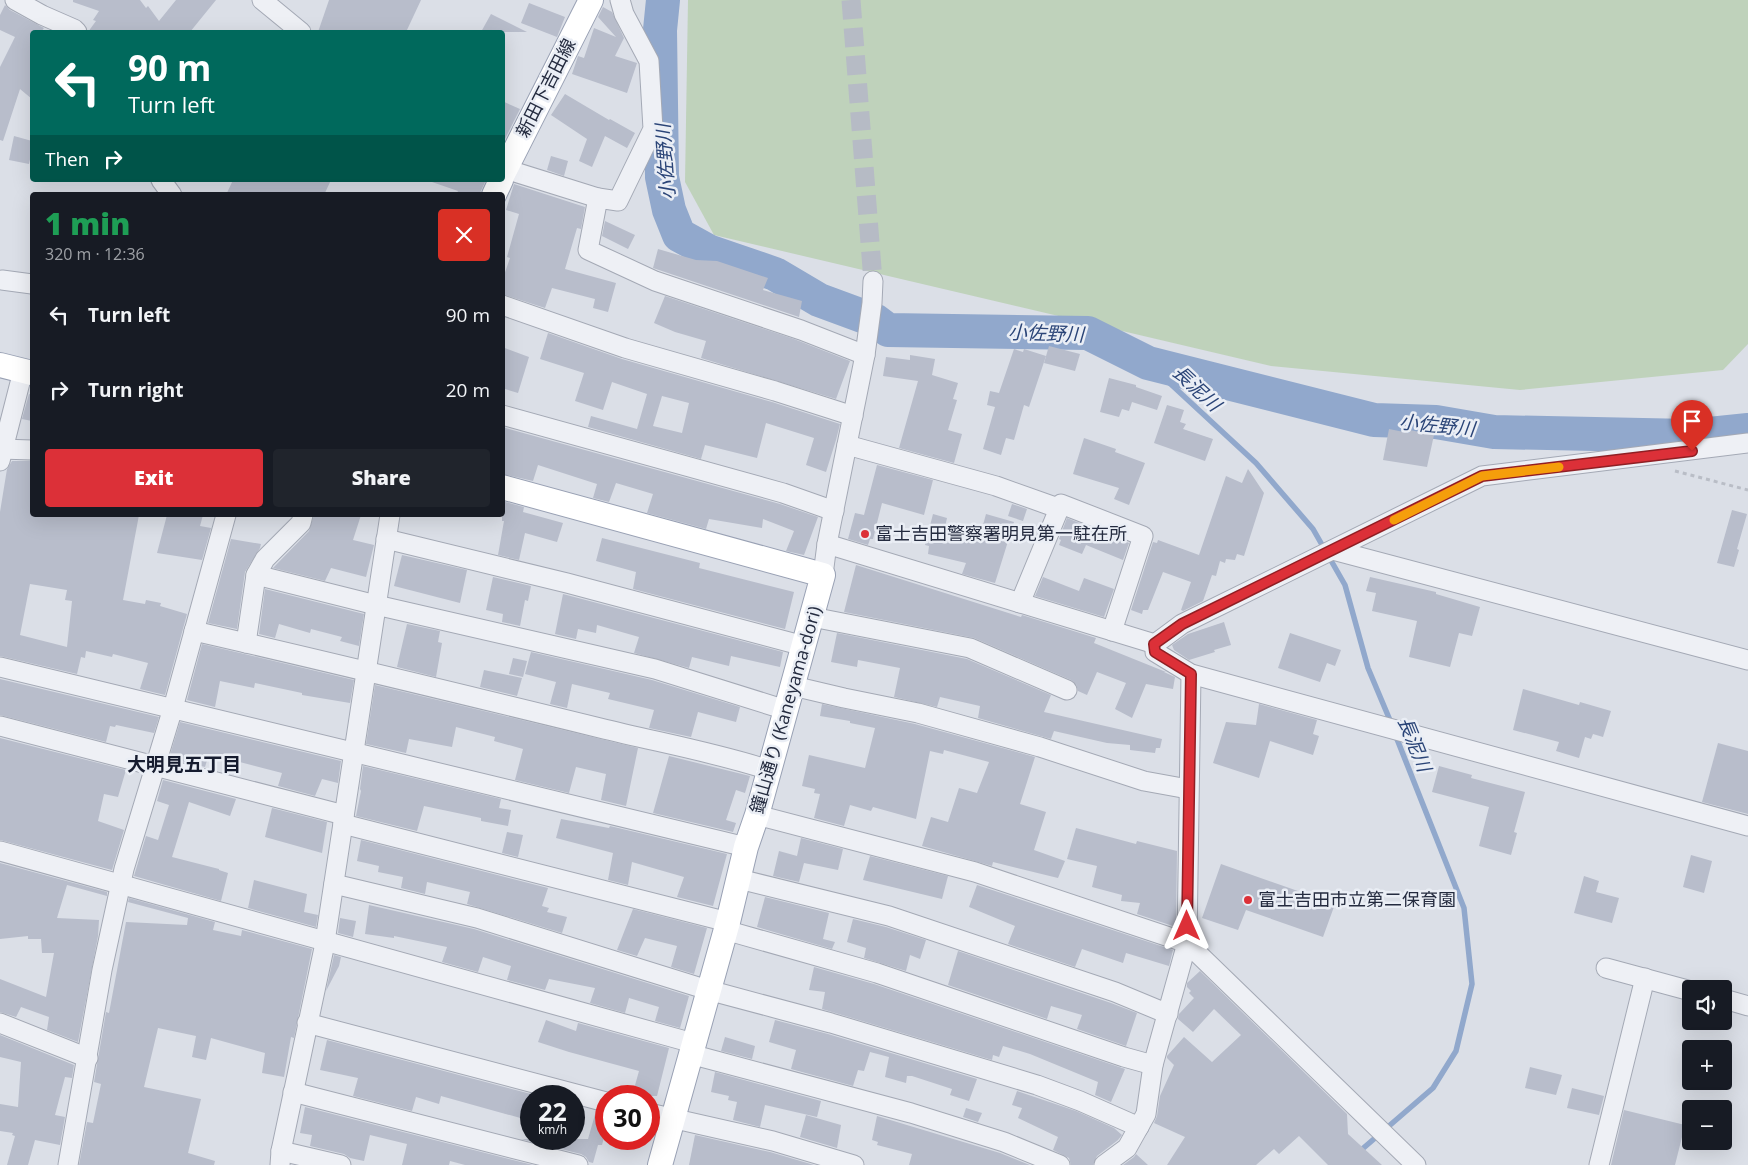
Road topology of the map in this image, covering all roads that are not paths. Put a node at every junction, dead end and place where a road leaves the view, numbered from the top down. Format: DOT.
graph roads {
  1 [pos="15,0"];
  2 [pos="262,0"];
  3 [pos="591,0"];
  4 [pos="620,0"];
  5 [pos="75,30"];
  6 [pos="300,30"];
  7 [pos="505,169"];
  8 [pos="505,174"];
  9 [pos="598,198"];
  10 [pos="2,280"];
  11 [pos="873,281"];
  12 [pos="30,284"];
  13 [pos="505,306"];
  14 [pos="866,355"];
  15 [pos="0,365"];
  16 [pos="28,372"];
  17 [pos="505,416"];
  18 [pos="853,416"];
  19 [pos="1748,443"];
  20 [pos="847,445"];
  21 [pos="30,450"];
  22 [pos="1,453"];
  23 [pos="505,488"];
  24 [pos="1057,510"];
  25 [pos="834,511"];
  26 [pos="225,517"];
  27 [pos="302,517"];
  28 [pos="390,517"];
  29 [pos="386,539"];
  30 [pos="827,544"];
  31 [pos="1333,550"];
  32 [pos="256,575"];
  33 [pos="823,575"];
  34 [pos="1020,603"];
  35 [pos="376,605"];
  36 [pos="812,616"];
  37 [pos="194,630"];
  38 [pos="1112,631"];
  39 [pos="246,643"];
  40 [pos="1154,644"];
  41 [pos="804,646"];
  42 [pos="1748,660"];
  43 [pos="0,667"];
  44 [pos="366,670"];
  45 [pos="1191,674"];
  46 [pos="793,686"];
  47 [pos="1066,690"];
  48 [pos="173,708"];
  49 [pos="786,710"];
  50 [pos="0,726"];
  51 [pos="353,753"];
  52 [pos="156,766"];
  53 [pos="769,770"];
  54 [pos="1188,789"];
  55 [pos="757,815"];
  56 [pos="343,819"];
  57 [pos="1748,826"];
  58 [pos="746,847"];
  59 [pos="0,851"];
  60 [pos="739,879"];
  61 [pos="122,884"];
  62 [pos="334,884"];
  63 [pos="726,926"];
  64 [pos="325,941"];
  65 [pos="1187,943"];
  66 [pos="1606,968"];
  67 [pos="1645,978"];
  68 [pos="1682,988"];
  69 [pos="708,990"];
  70 [pos="1732,1001"];
  71 [pos="1748,1006"];
  72 [pos="1168,1014"];
  73 [pos="0,1022"];
  74 [pos="307,1024"];
  75 [pos="692,1049"];
  76 [pos="88,1058"];
  77 [pos="1153,1065"];
  78 [pos="293,1092"];
  79 [pos="595,1099"];
  80 [pos="660,1116"];
  81 [pos="673,1120"];
  82 [pos="1139,1126"];
  83 [pos="280,1158"];
  84 [pos="68,1165"];
  85 [pos="341,1165"];
  86 [pos="578,1165"];
  87 [pos="660,1165"];
  88 [pos="854,1165"];
  89 [pos="1060,1165"];
  90 [pos="1104,1165"];
  91 [pos="1416,1165"];
  92 [pos="1599,1165"];
  1 -- 5 [label="street"];
  2 -- 6 [label="street"];
  3 -- 7 [label="main road, 新田下吉田線"];
  4 -- 9 [label="street"];
  8 -- 9 [label="street"];
  9 -- 14 [label="street"];
  10 -- 12 [label="street"];
  11 -- 14 [label="street"];
  13 -- 18 [label="street"];
  14 -- 18 [label="street"];
  15 -- 16 [label="main road"];
  16 -- 22 [label="street"];
  17 -- 25 [label="street"];
  18 -- 20 [label="street"];
  19 -- 31 [label="street"];
  20 -- 24 [label="street"];
  20 -- 25 [label="street"];
  21 -- 22 [label="street"];
  23 -- 33 [label="main road"];
  24 -- 34 [label="street"];
  24 -- 38 [label="street"];
  25 -- 30 [label="street"];
  26 -- 37 [label="street"];
  27 -- 32 [label="street"];
  28 -- 29 [label="street"];
  29 -- 35 [label="street"];
  29 -- 41 [label="street"];
  30 -- 33 [label="street"];
  30 -- 34 [label="street"];
  31 -- 40 [label="street"];
  31 -- 42 [label="street"];
  32 -- 35 [label="street"];
  32 -- 39 [label="street"];
  33 -- 36 [label="main road, 鐘山通り (Kaneyama-dori)"];
  34 -- 38 [label="street"];
  35 -- 44 [label="street"];
  35 -- 49 [label="street"];
  36 -- 41 [label="main road, 鐘山通り (Kaneyama-dori)"];
  36 -- 47 [label="street"];
  37 -- 39 [label="street"];
  37 -- 48 [label="street"];
  38 -- 40 [label="street"];
  39 -- 44 [label="street"];
  40 -- 45 [label="street"];
  41 -- 46 [label="main road, 鐘山通り (Kaneyama-dori)"];
  43 -- 48 [label="street"];
  44 -- 51 [label="street"];
  44 -- 53 [label="street"];
  45 -- 54 [label="street"];
  45 -- 57 [label="street"];
  46 -- 49 [label="main road, 鐘山通り (Kaneyama-dori)"];
  46 -- 54 [label="street"];
  48 -- 51 [label="street"];
  48 -- 52 [label="street"];
  49 -- 53 [label="main road, 鐘山通り (Kaneyama-dori)"];
  50 -- 52 [label="street"];
  51 -- 56 [label="street"];
  51 -- 58 [label="street"];
  52 -- 56 [label="street"];
  52 -- 61 [label="street"];
  53 -- 55 [label="main road, 鐘山通り (Kaneyama-dori)"];
  54 -- 65 [label="street"];
  55 -- 58 [label="main road, 鐘山通り (Kaneyama-dori)"];
  55 -- 65 [label="street"];
  56 -- 62 [label="street"];
  56 -- 63 [label="street"];
  58 -- 60 [label="main road, 鐘山通り (Kaneyama-dori)"];
  59 -- 61 [label="street"];
  60 -- 63 [label="main road, 鐘山通り (Kaneyama-dori)"];
  60 -- 72 [label="street"];
  61 -- 64 [label="street"];
  61 -- 76 [label="street"];
  62 -- 64 [label="street"];
  62 -- 69 [label="street"];
  63 -- 69 [label="main road, 鐘山通り (Kaneyama-dori)"];
  63 -- 77 [label="street"];
  64 -- 74 [label="street"];
  64 -- 75 [label="street"];
  65 -- 72 [label="street"];
  65 -- 91 [label="street"];
  66 -- 67 [label="street"];
  67 -- 68 [label="street"];
  67 -- 92 [label="street"];
  69 -- 75 [label="main road, 鐘山通り (Kaneyama-dori)"];
  69 -- 82 [label="street"];
  70 -- 71 [label="street"];
  72 -- 77 [label="street"];
  73 -- 76 [label="street"];
  74 -- 78 [label="street"];
  74 -- 79 [label="street"];
  75 -- 81 [label="main road, 鐘山通り (Kaneyama-dori)"];
  75 -- 89 [label="street"];
  76 -- 84 [label="street"];
  77 -- 82 [label="street"];
  78 -- 83 [label="street"];
  78 -- 86 [label="street"];
  80 -- 81 [label="street"];
  81 -- 87 [label="main road, 鐘山通り (Kaneyama-dori)"];
  81 -- 88 [label="street"];
  82 -- 90 [label="street"];
  83 -- 85 [label="street"];
}
